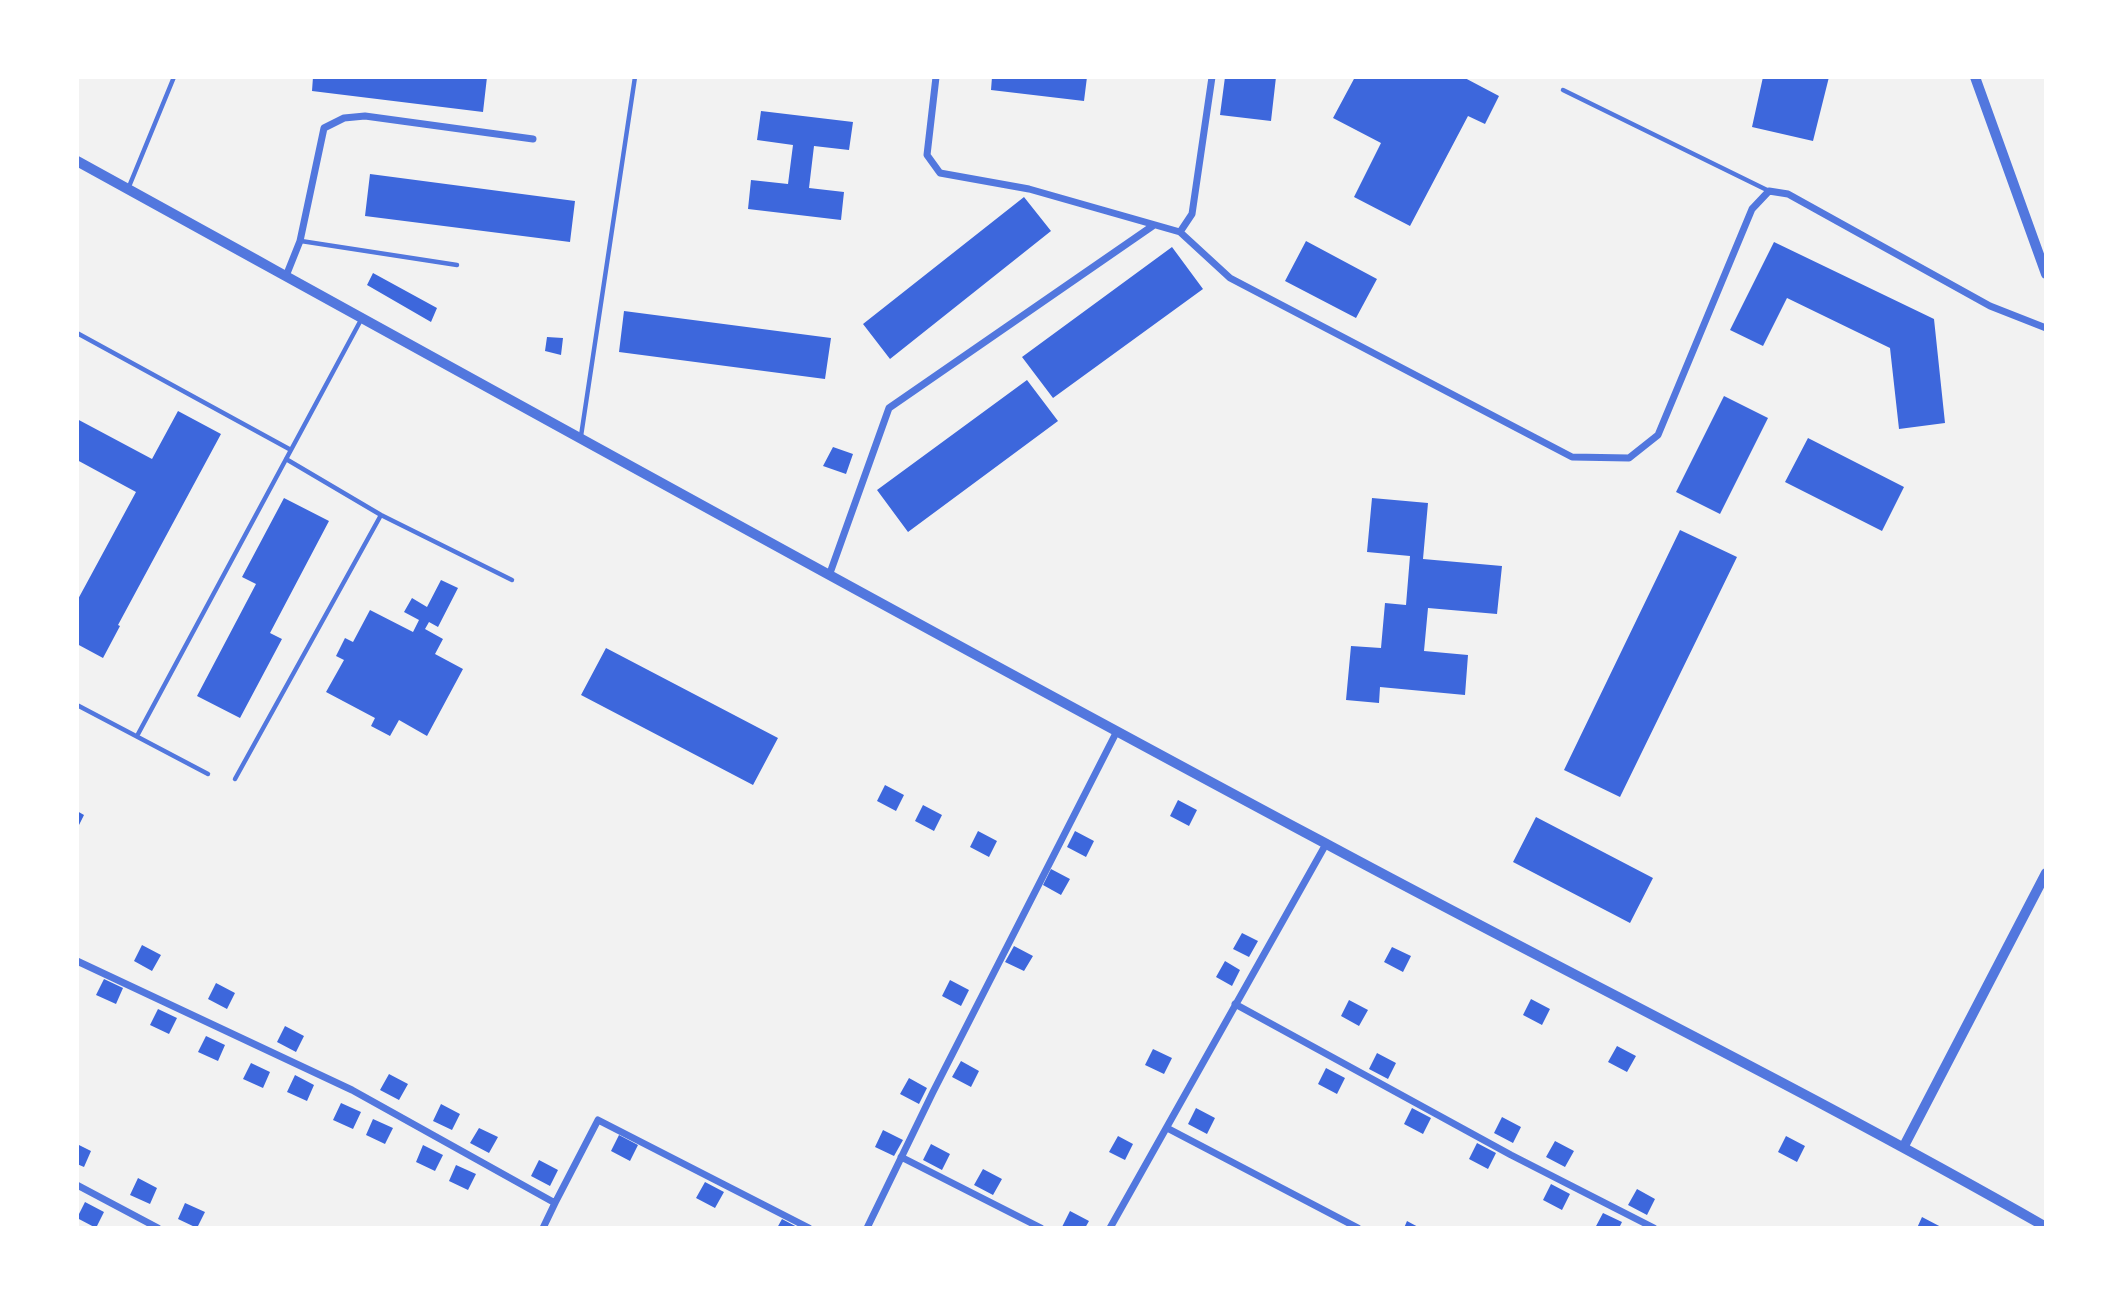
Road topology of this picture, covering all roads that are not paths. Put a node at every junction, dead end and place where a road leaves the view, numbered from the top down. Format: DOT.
graph roads {
  1 [pos="174,77"];
  2 [pos="635,77"];
  3 [pos="936,77"];
  4 [pos="1212,77"];
  5 [pos="1975,77"];
  6 [pos="1563,90"];
  7 [pos="533,139"];
  8 [pos="77,161"];
  9 [pos="128,189"];
  10 [pos="1769,191"];
  11 [pos="1154,225"];
  12 [pos="1180,232"];
  13 [pos="300,241"];
  14 [pos="457,265"];
  15 [pos="2046,274"];
  16 [pos="286,276"];
  17 [pos="362,318"];
  18 [pos="2046,328"];
  19 [pos="77,333"];
  20 [pos="580,437"];
  21 [pos="291,450"];
  22 [pos="286,460"];
  23 [pos="382,514"];
  24 [pos="830,573"];
  25 [pos="512,580"];
  26 [pos="77,705"];
  27 [pos="1117,731"];
  28 [pos="137,736"];
  29 [pos="208,774"];
  30 [pos="235,779"];
  31 [pos="1326,844"];
  32 [pos="2046,873"];
  33 [pos="77,961"];
  34 [pos="1235,1004"];
  35 [pos="1167,1128"];
  36 [pos="1904,1146"];
  37 [pos="901,1157"];
  38 [pos="77,1185"];
  39 [pos="555,1203"];
  40 [pos="2046,1227"];
  41 [pos="158,1228"];
  42 [pos="543,1228"];
  43 [pos="809,1228"];
  44 [pos="867,1228"];
  45 [pos="1041,1228"];
  46 [pos="1110,1228"];
  47 [pos="1358,1228"];
  48 [pos="1654,1228"];
  1 -- 9 [label="lane"];
  2 -- 20 [label="lane"];
  3 -- 11 [label="street"];
  4 -- 12 [label="street"];
  5 -- 15 [label="street"];
  6 -- 10 [label="lane"];
  7 -- 13 [label="street"];
  8 -- 9 [label="street"];
  9 -- 16 [label="street"];
  10 -- 12 [label="street"];
  10 -- 18 [label="street"];
  11 -- 12 [label="street"];
  11 -- 24 [label="street"];
  13 -- 14 [label="lane"];
  13 -- 16 [label="street"];
  16 -- 17 [label="street"];
  17 -- 20 [label="street"];
  17 -- 21 [label="lane"];
  19 -- 21 [label="lane"];
  20 -- 24 [label="street"];
  21 -- 22 [label="lane"];
  22 -- 23 [label="lane"];
  22 -- 28 [label="lane"];
  23 -- 25 [label="lane"];
  23 -- 30 [label="lane"];
  24 -- 27 [label="street"];
  26 -- 28 [label="lane"];
  27 -- 31 [label="street"];
  27 -- 37 [label="street"];
  28 -- 29 [label="lane"];
  31 -- 34 [label="street"];
  31 -- 36 [label="street"];
  32 -- 36 [label="street"];
  33 -- 39 [label="street"];
  34 -- 35 [label="street"];
  34 -- 48 [label="street"];
  35 -- 46 [label="street"];
  35 -- 47 [label="street"];
  36 -- 40 [label="street"];
  37 -- 44 [label="street"];
  37 -- 45 [label="street"];
  38 -- 41 [label="street"];
  39 -- 42 [label="street"];
  39 -- 43 [label="street"];
}
